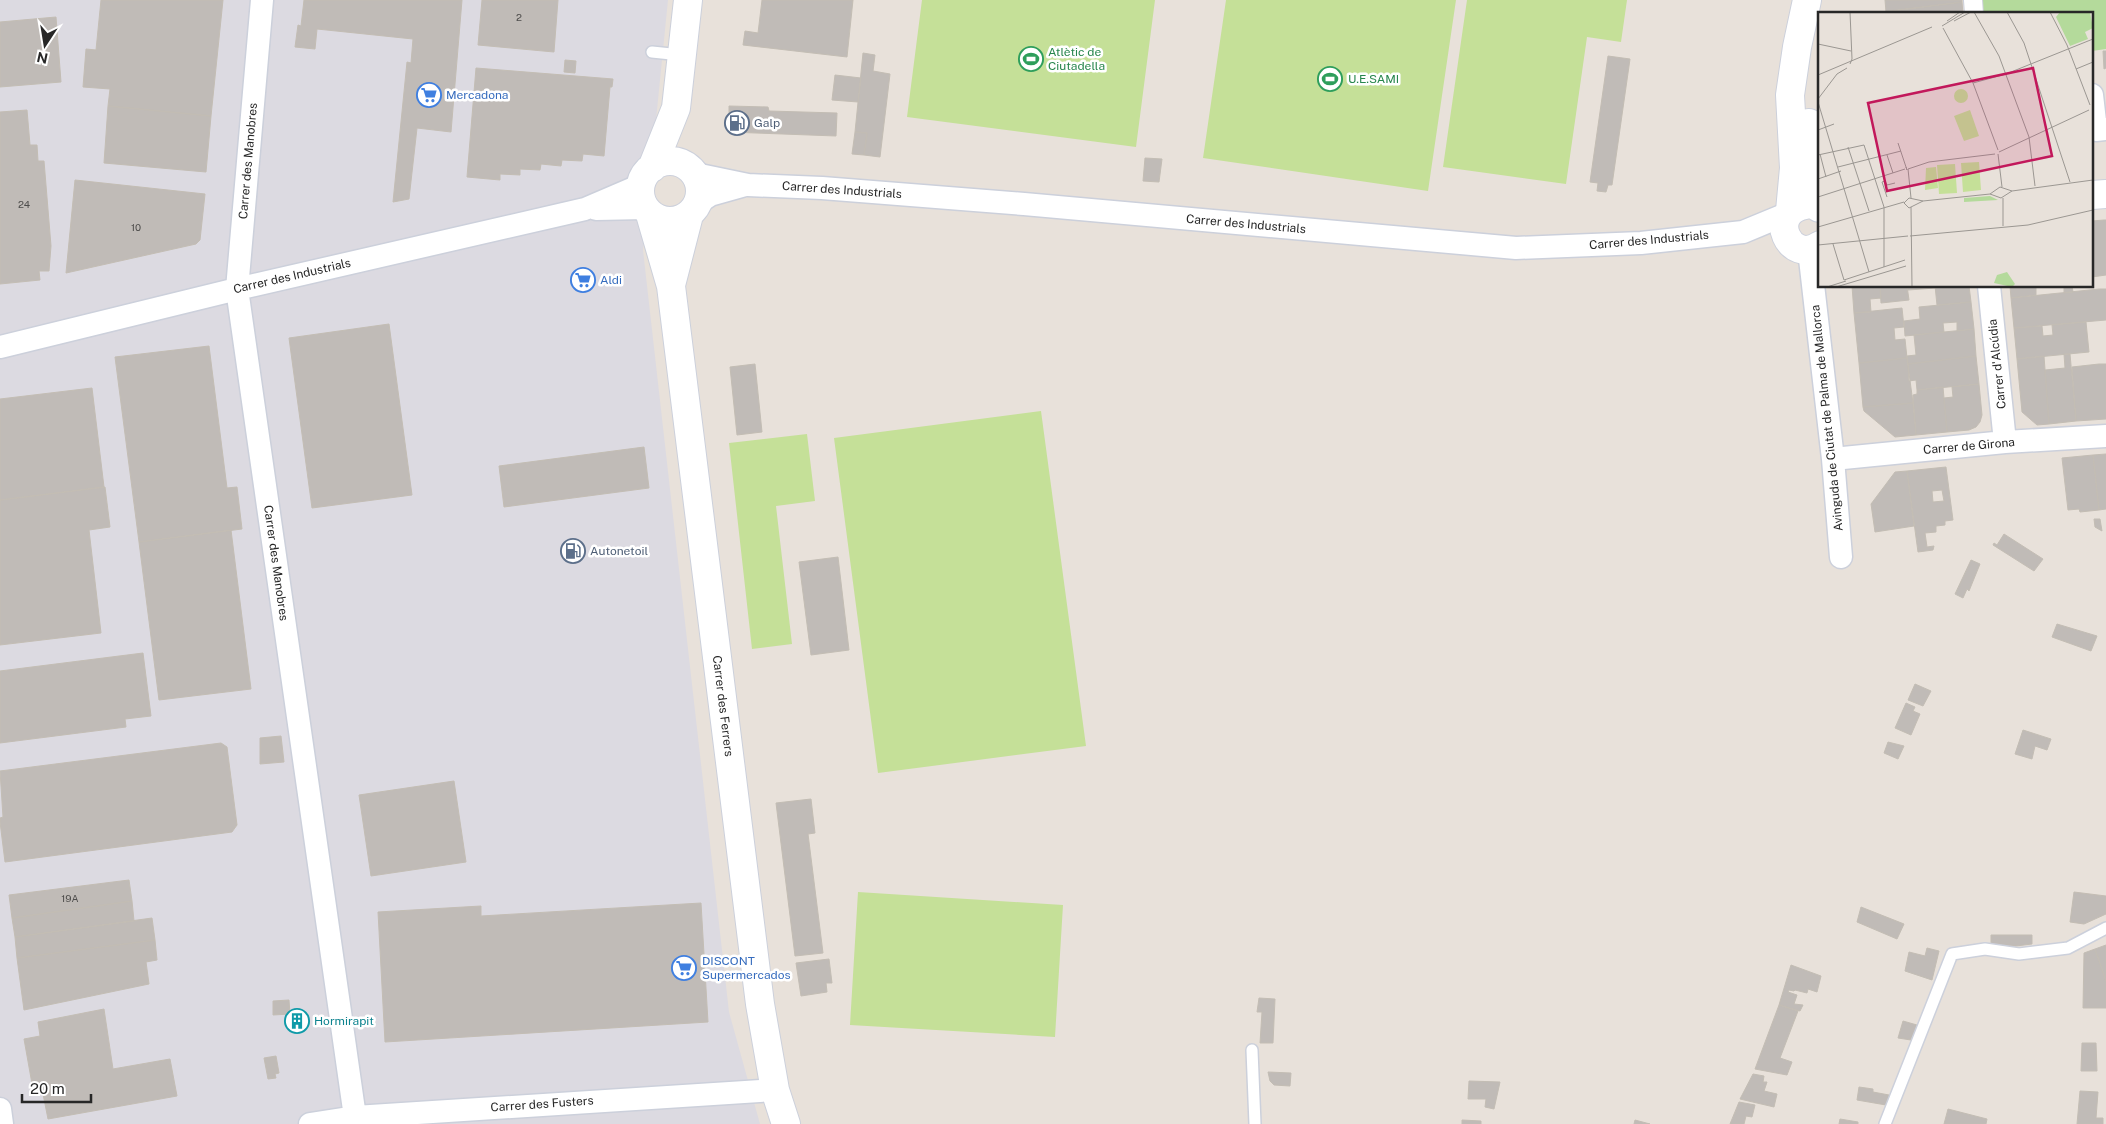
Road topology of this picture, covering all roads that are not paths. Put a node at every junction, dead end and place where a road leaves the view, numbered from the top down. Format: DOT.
graph roads {
  1 [pos="262,0"];
  2 [pos="688,0"];
  3 [pos="1807,0"];
  4 [pos="1818,40"];
  5 [pos="652,52"];
  6 [pos="681,55"];
  7 [pos="676,108"];
  8 [pos="2094,112"];
  9 [pos="2106,129"];
  10 [pos="692,171"];
  11 [pos="748,185"];
  12 [pos="647,194"];
  13 [pos="1818,203"];
  14 [pos="694,209"];
  15 [pos="1818,209"];
  16 [pos="1790,212"];
  17 [pos="1743,232"];
  18 [pos="1807,247"];
  19 [pos="671,286"];
  20 [pos="1989,288"];
  21 [pos="237,289"];
  22 [pos="0,346"];
  23 [pos="2106,436"];
  24 [pos="2006,442"];
  25 [pos="1833,459"];
  26 [pos="1841,557"];
  27 [pos="2106,928"];
  28 [pos="1252,1050"];
  29 [pos="775,1090"];
  30 [pos="0,1110"];
  31 [pos="356,1120"];
  32 [pos="2,1124"];
  33 [pos="310,1124"];
  34 [pos="786,1124"];
  35 [pos="1255,1124"];
  36 [pos="1885,1124"];
  1 -- 21 [label="street, Carrer des Manobres"];
  2 -- 6 [label="street"];
  3 -- 16 [label="street"];
  4 -- 13 [label="street"];
  5 -- 6 [label="lane"];
  6 -- 7 [label="street"];
  7 -- 10 [label="street"];
  7 -- 12 [label="street"];
  8 -- 9 [label="street"];
  10 -- 11 [label="street, Carrer des Industrials"];
  10 -- 12 [label="street"];
  10 -- 14 [label="street"];
  11 -- 14 [label="street, Carrer des Industrials"];
  11 -- 17 [label="street, Carrer des Industrials"];
  12 -- 14 [label="street"];
  12 -- 19 [label="street, Carrer des Ferrers"];
  12 -- 21 [label="street, Carrer des Industrials"];
  14 -- 19 [label="street, Carrer des Ferrers"];
  15 -- 16 [label="street"];
  16 -- 17 [label="street, Carrer des Industrials"];
  16 -- 18 [label="street"];
  17 -- 18 [label="street, Carrer des Industrials"];
  18 -- 25 [label="street, Avinguda de Ciutat de Palma de Mallorca"];
  19 -- 29 [label="street, Carrer des Ferrers"];
  20 -- 24 [label="street, Carrer d'Alcúdia"];
  21 -- 22 [label="street, Carrer des Industrials"];
  21 -- 31 [label="street, Carrer des Manobres"];
  23 -- 24 [label="street, Carrer de Girona"];
  24 -- 25 [label="street, Carrer de Girona"];
  25 -- 26 [label="street, Avinguda de Ciutat de Palma de Mallorca"];
  27 -- 36 [label="lane"];
  28 -- 35 [label="lane"];
  29 -- 31 [label="street, Carrer des Fusters"];
  29 -- 34 [label="street, Carrer des Ferrers"];
  30 -- 32 [label="street"];
  31 -- 33 [label="street, Carrer des Fusters"];
}
